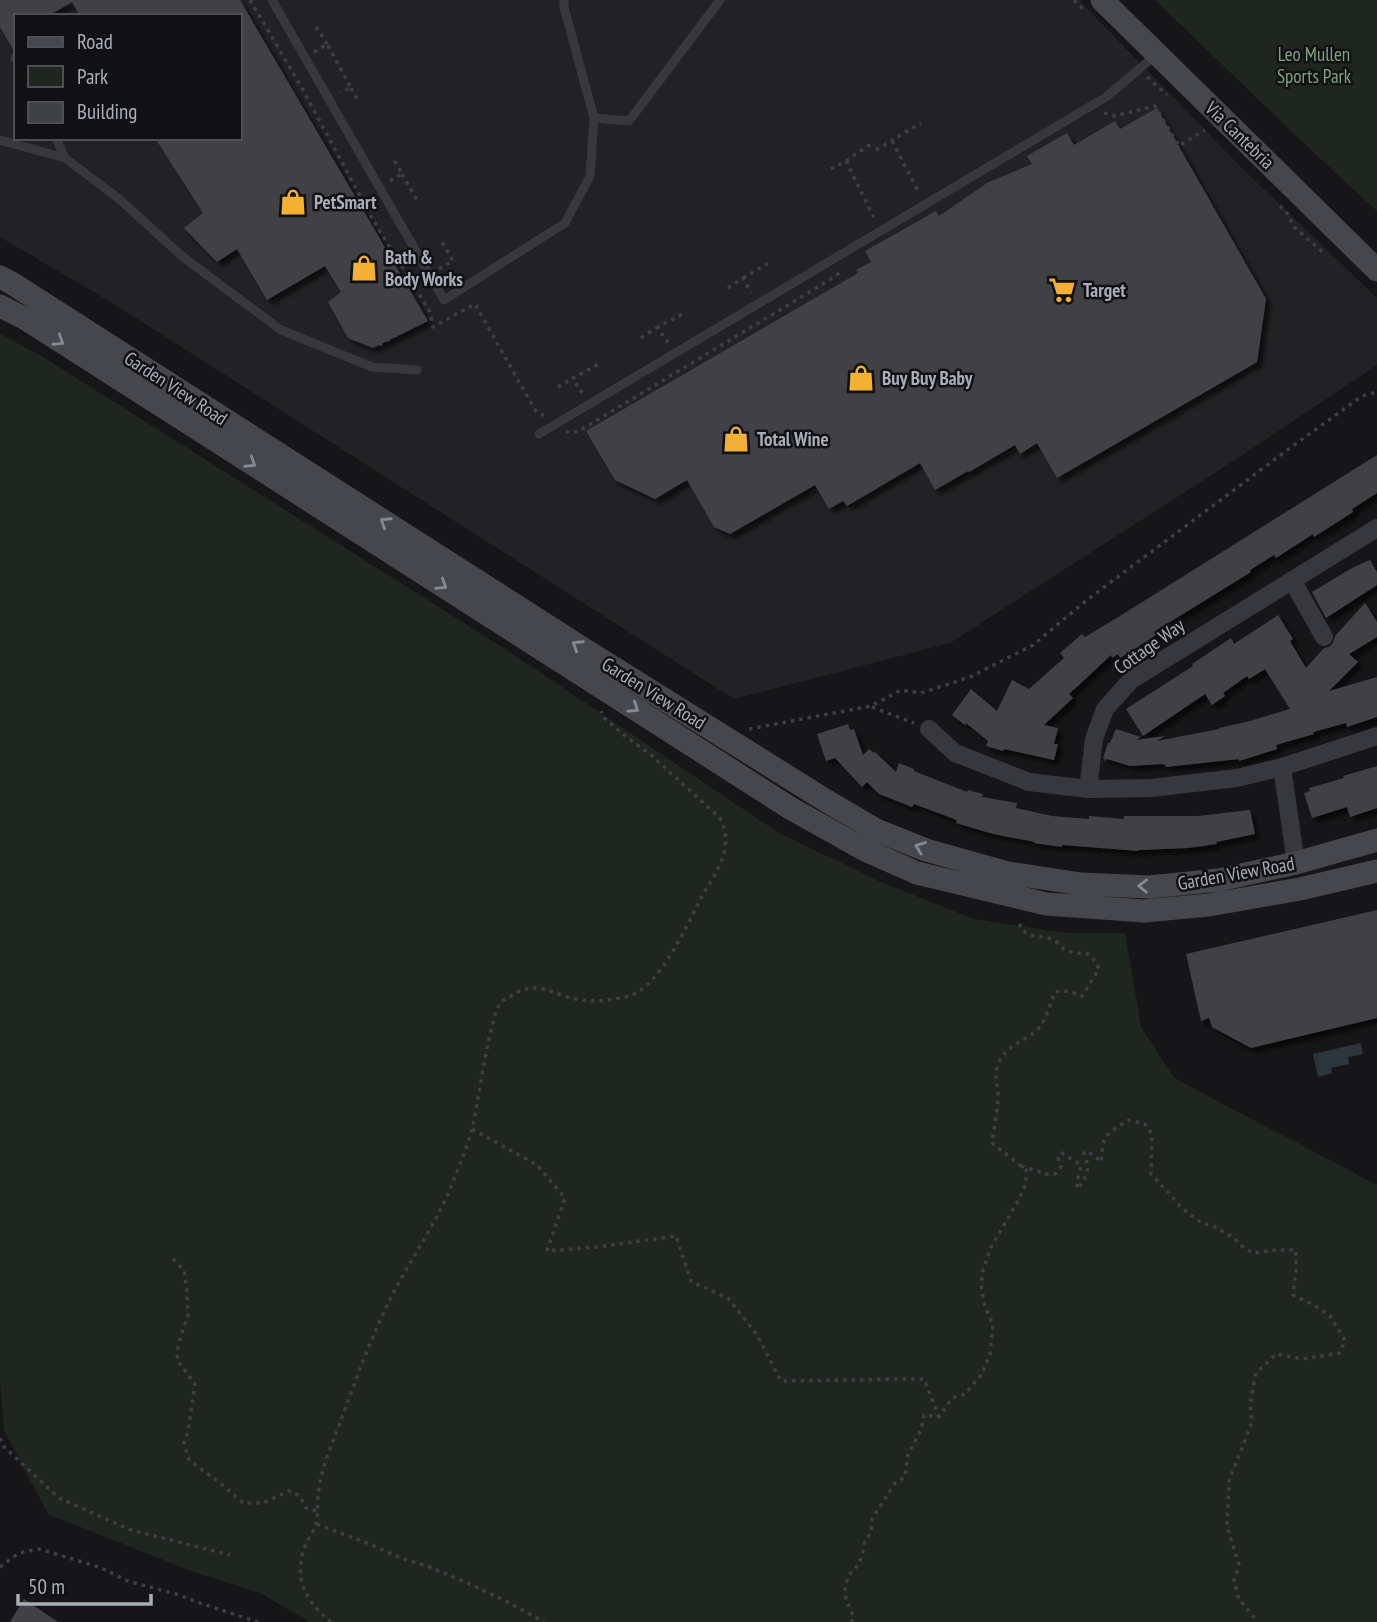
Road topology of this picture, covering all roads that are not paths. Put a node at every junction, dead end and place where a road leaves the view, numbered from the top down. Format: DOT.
graph roads {
  1 [pos="271,0"];
  2 [pos="564,0"];
  3 [pos="720,0"];
  4 [pos="1102,0"];
  5 [pos="1157,54"];
  6 [pos="594,118"];
  7 [pos="0,140"];
  8 [pos="57,140"];
  9 [pos="65,158"];
  10 [pos="1377,270"];
  11 [pos="0,278"];
  12 [pos="0,306"];
  13 [pos="417,369"];
  14 [pos="538,434"];
  15 [pos="1377,528"];
  16 [pos="1292,580"];
  17 [pos="1324,637"];
  18 [pos="929,729"];
  19 [pos="1377,737"];
  20 [pos="1282,767"];
  21 [pos="1088,789"];
  22 [pos="1377,840"];
  23 [pos="1296,863"];
  24 [pos="1377,871"];
  1 -- 6 [label="lane"];
  2 -- 6 [label="lane"];
  3 -- 6 [label="lane"];
  4 -- 5 [label="main road, Via Cantebria"];
  5 -- 10 [label="main road, Via Cantebria"];
  5 -- 14 [label="lane"];
  7 -- 9 [label="lane"];
  8 -- 9 [label="lane"];
  9 -- 13 [label="lane"];
  23 -- 11 [label="main road, Garden View Road, one-way"];
  12 -- 24 [label="main road, Garden View Road, one-way"];
  15 -- 16 [label="street, Cottage Way"];
  16 -- 17 [label="street"];
  16 -- 21 [label="street, Cottage Way"];
  18 -- 21 [label="street"];
  19 -- 20 [label="street"];
  20 -- 21 [label="street"];
  20 -- 23 [label="street"];
  22 -- 23 [label="main road, Garden View Road"];
}
